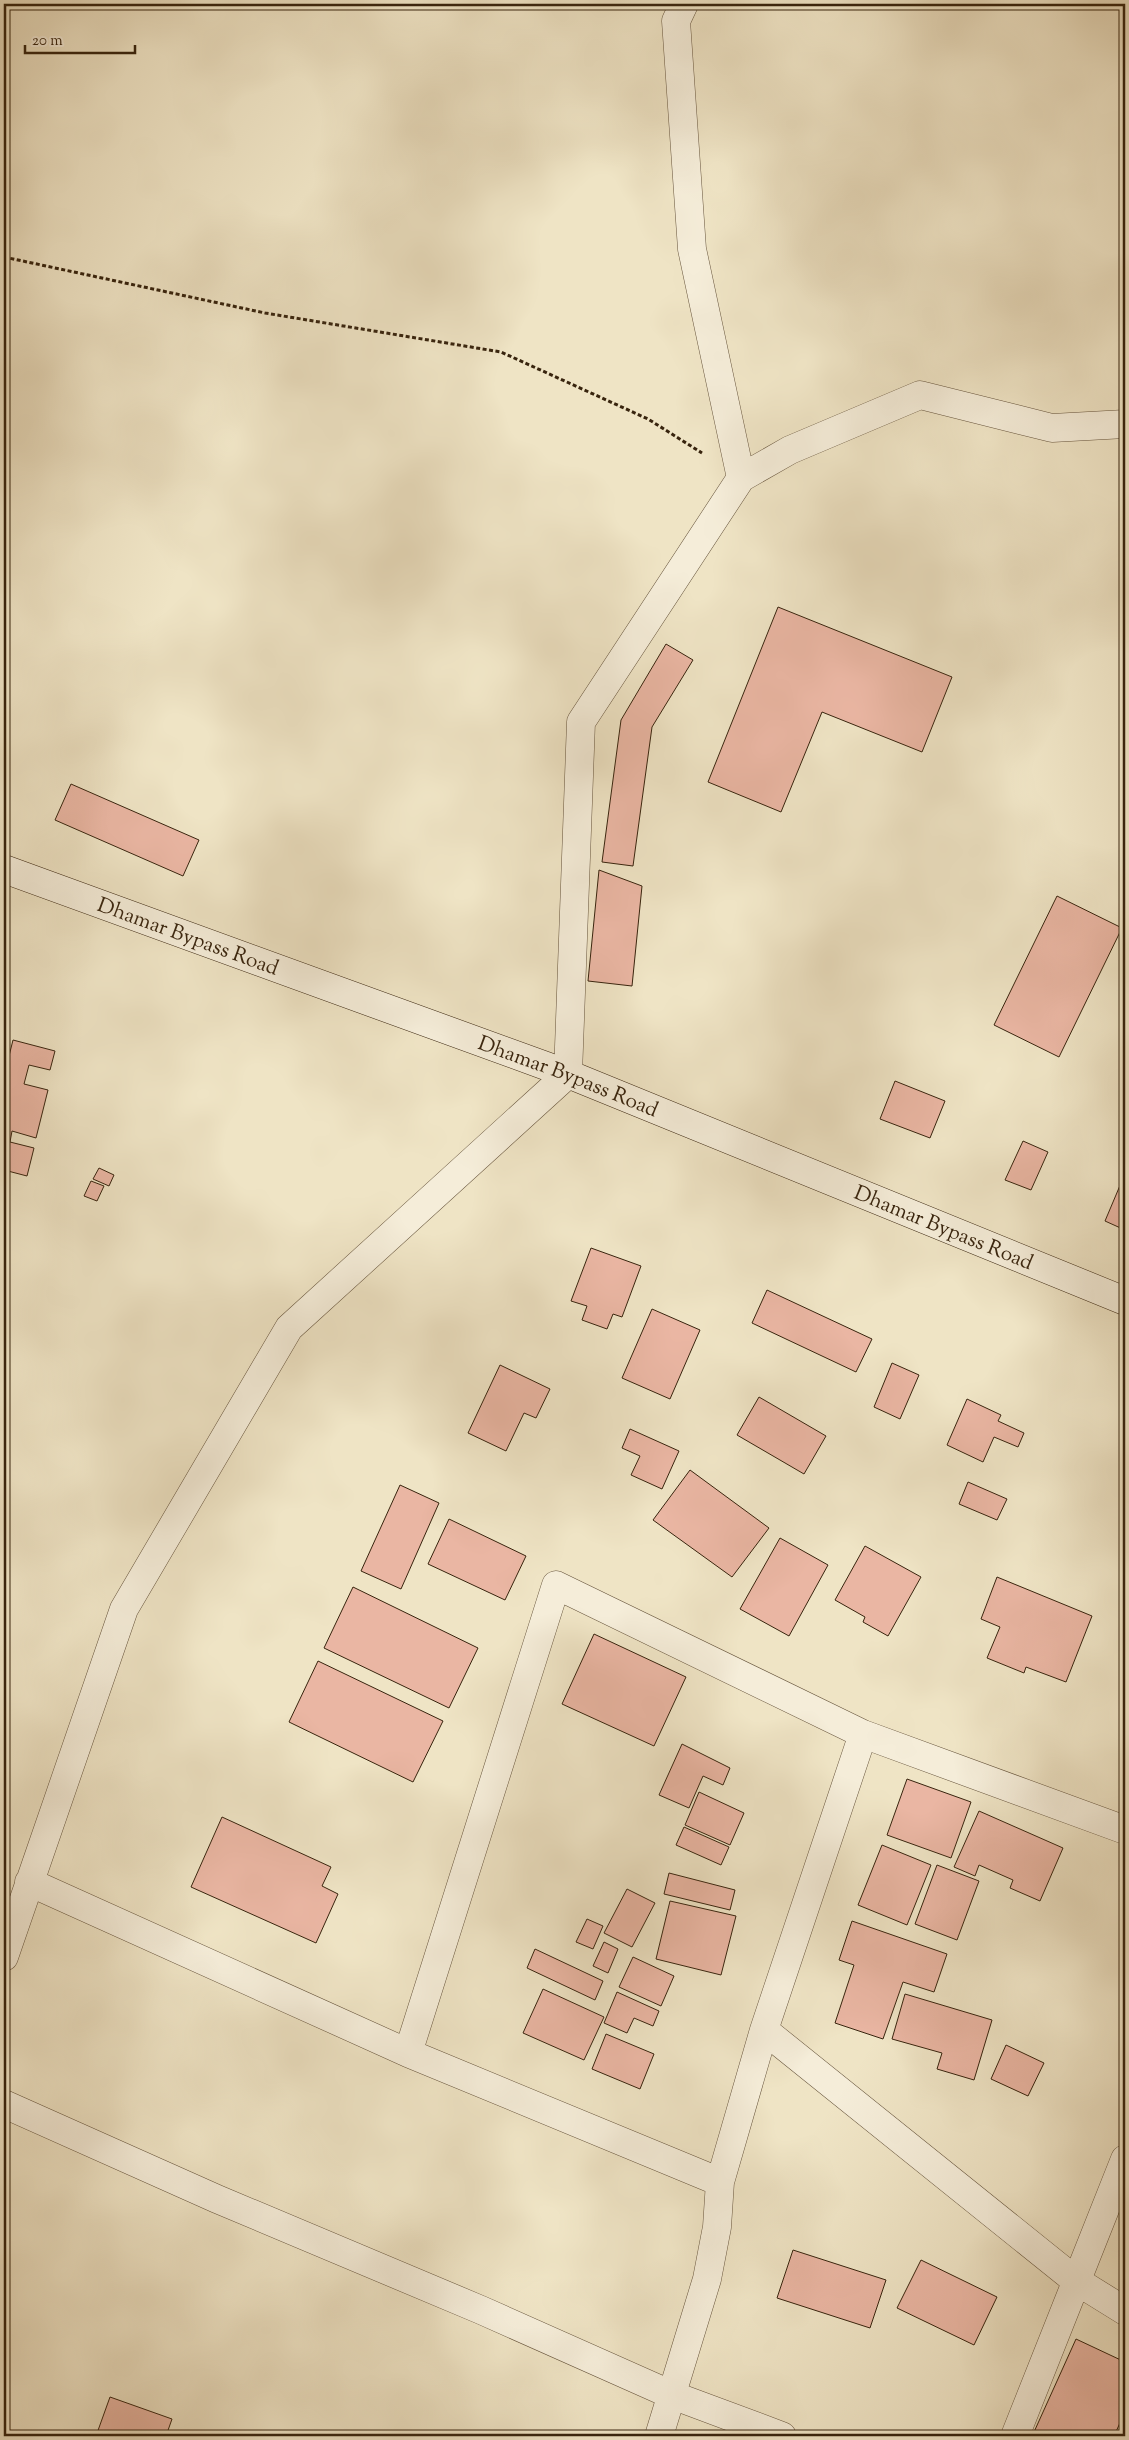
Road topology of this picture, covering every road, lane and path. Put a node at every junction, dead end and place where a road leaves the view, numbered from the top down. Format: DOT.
graph roads {
  1 [pos="684,4"];
  2 [pos="4,257"];
  3 [pos="1125,424"];
  4 [pos="741,478"];
  5 [pos="4,870"];
  6 [pos="568,1074"];
  7 [pos="1125,1301"];
  8 [pos="863,1734"];
  9 [pos="1125,1830"];
  10 [pos="28,1882"];
  11 [pos="4,1957"];
  12 [pos="764,2030"];
  13 [pos="408,2053"];
  14 [pos="4,2104"];
  15 [pos="1125,2159"];
  16 [pos="720,2182"];
  17 [pos="1076,2280"];
  18 [pos="1125,2311"];
  19 [pos="672,2395"];
  20 [pos="658,2436"];
  21 [pos="782,2436"];
  22 [pos="1015,2436"];
  1 -- 4 [label="street"];
  2 -- 4 [label="path"];
  3 -- 4 [label="street"];
  4 -- 6 [label="street"];
  5 -- 6 [label="street, Dhamar Bypass Road"];
  6 -- 7 [label="street, Dhamar Bypass Road"];
  6 -- 10 [label="street"];
  8 -- 9 [label="street"];
  8 -- 12 [label="street"];
  8 -- 13 [label="street"];
  10 -- 11 [label="street"];
  10 -- 13 [label="street"];
  12 -- 16 [label="street"];
  12 -- 17 [label="street"];
  13 -- 16 [label="street"];
  14 -- 19 [label="street"];
  15 -- 17 [label="street"];
  16 -- 19 [label="street"];
  17 -- 18 [label="street"];
  17 -- 22 [label="street"];
  19 -- 20 [label="street"];
  19 -- 21 [label="street"];
}
